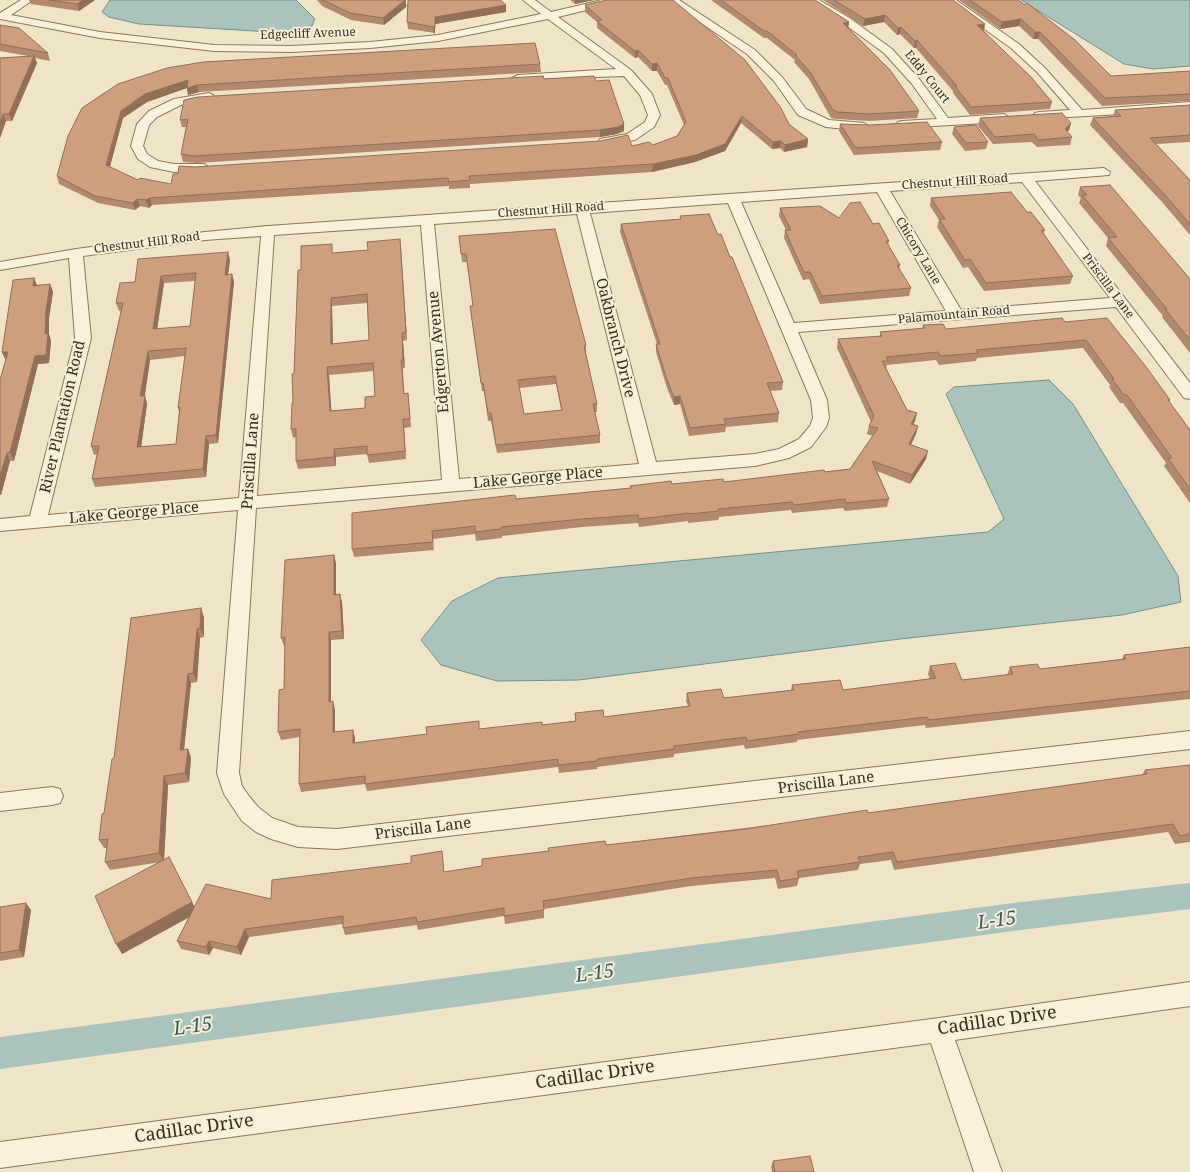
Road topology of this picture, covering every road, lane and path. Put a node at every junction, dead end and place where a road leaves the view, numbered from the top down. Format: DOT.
graph roads {
  1 [pos="28,0"];
  2 [pos="389,0"];
  3 [pos="436,0"];
  4 [pos="528,0"];
  5 [pos="615,0"];
  6 [pos="672,0"];
  7 [pos="812,0"];
  8 [pos="949,0"];
  9 [pos="1,16"];
  10 [pos="550,16"];
  11 [pos="627,72"];
  12 [pos="506,79"];
  13 [pos="220,96"];
  14 [pos="1190,106"];
  15 [pos="1079,113"];
  16 [pos="1031,116"];
  17 [pos="1012,118"];
  18 [pos="945,122"];
  19 [pos="591,143"];
  20 [pos="217,168"];
  21 [pos="1104,172"];
  22 [pos="1026,177"];
  23 [pos="881,187"];
  24 [pos="733,198"];
  25 [pos="582,208"];
  26 [pos="427,219"];
  27 [pos="268,230"];
  28 [pos="76,253"];
  29 [pos="0,266"];
  30 [pos="1120,302"];
  31 [pos="956,315"];
  32 [pos="788,328"];
  33 [pos="1190,394"];
  34 [pos="649,468"];
  35 [pos="451,485"];
  36 [pos="248,503"];
  37 [pos="38,521"];
  38 [pos="0,525"];
  39 [pos="1190,740"];
  40 [pos="52,796"];
  41 [pos="0,802"];
  42 [pos="1190,994"];
  43 [pos="939,1030"];
  44 [pos="0,1155"];
  45 [pos="988,1172"];
  1 -- 9 [label="street"];
  2 -- 3 [label="street"];
  4 -- 10 [label="street"];
  5 -- 10 [label="street, Edgecliff Avenue"];
  6 -- 18 [label="street"];
  7 -- 18 [label="street, Eddy Court"];
  8 -- 15 [label="street"];
  9 -- 10 [label="street, Edgecliff Avenue"];
  10 -- 11 [label="street"];
  11 -- 12 [label="street"];
  11 -- 19 [label="street"];
  13 -- 20 [label="street"];
  14 -- 15 [label="street"];
  15 -- 16 [label="street"];
  17 -- 18 [label="street"];
  21 -- 22 [label="street, Chestnut Hill Road"];
  22 -- 23 [label="street, Chestnut Hill Road"];
  22 -- 30 [label="street, Priscilla Lane"];
  23 -- 24 [label="street, Chestnut Hill Road"];
  23 -- 31 [label="street, Chicory Lane"];
  24 -- 25 [label="street, Chestnut Hill Road"];
  24 -- 32 [label="street, Lake George Place"];
  25 -- 26 [label="street, Chestnut Hill Road"];
  25 -- 34 [label="street, Oakbranch Drive"];
  26 -- 27 [label="street, Chestnut Hill Road"];
  26 -- 35 [label="street, Edgerton Avenue"];
  27 -- 28 [label="street, Chestnut Hill Road"];
  27 -- 36 [label="street, Priscilla Lane"];
  28 -- 29 [label="street, Chestnut Hill Road"];
  28 -- 37 [label="street, River Plantation Road"];
  30 -- 31 [label="street, Palamountain Road"];
  30 -- 33 [label="street, Priscilla Lane"];
  31 -- 32 [label="street, Palamountain Road"];
  32 -- 34 [label="street, Lake George Place"];
  34 -- 35 [label="street, Lake George Place"];
  35 -- 36 [label="street, Lake George Place"];
  36 -- 37 [label="street, Lake George Place"];
  36 -- 39 [label="street, Priscilla Lane"];
  37 -- 38 [label="street, Lake George Place"];
  40 -- 41 [label="street"];
  42 -- 43 [label="street, Cadillac Drive"];
  43 -- 44 [label="street, Cadillac Drive"];
  43 -- 45 [label="street"];
}
